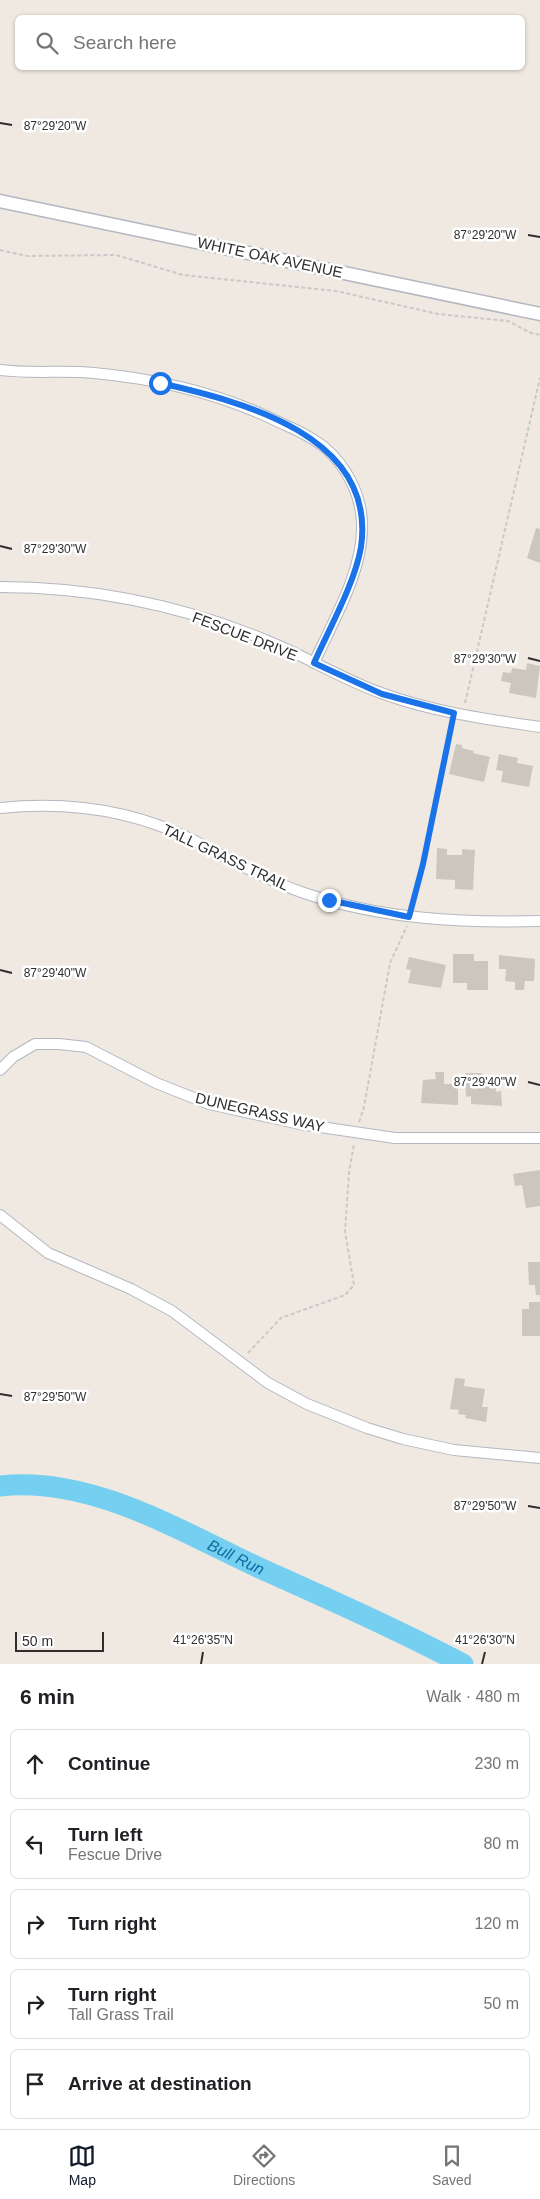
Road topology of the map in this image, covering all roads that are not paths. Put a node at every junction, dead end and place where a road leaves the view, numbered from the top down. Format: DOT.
graph roads {
  1 [pos="0,201"];
  2 [pos="540,314"];
  3 [pos="0,370"];
  4 [pos="0,587"];
  5 [pos="314,663"];
  6 [pos="540,727"];
  7 [pos="0,808"];
  8 [pos="540,921"];
  9 [pos="0,1070"];
  10 [pos="540,1138"];
  11 [pos="0,1215"];
  12 [pos="540,1458"];
  1 -- 2 [label="street, WHITE OAK AVENUE"];
  3 -- 5 [label="street"];
  4 -- 5 [label="street, FESCUE DRIVE"];
  5 -- 6 [label="street, FESCUE DRIVE"];
  7 -- 8 [label="street, TALL GRASS TRAIL"];
  9 -- 10 [label="street, DUNEGRASS WAY"];
  11 -- 12 [label="street"];
}
